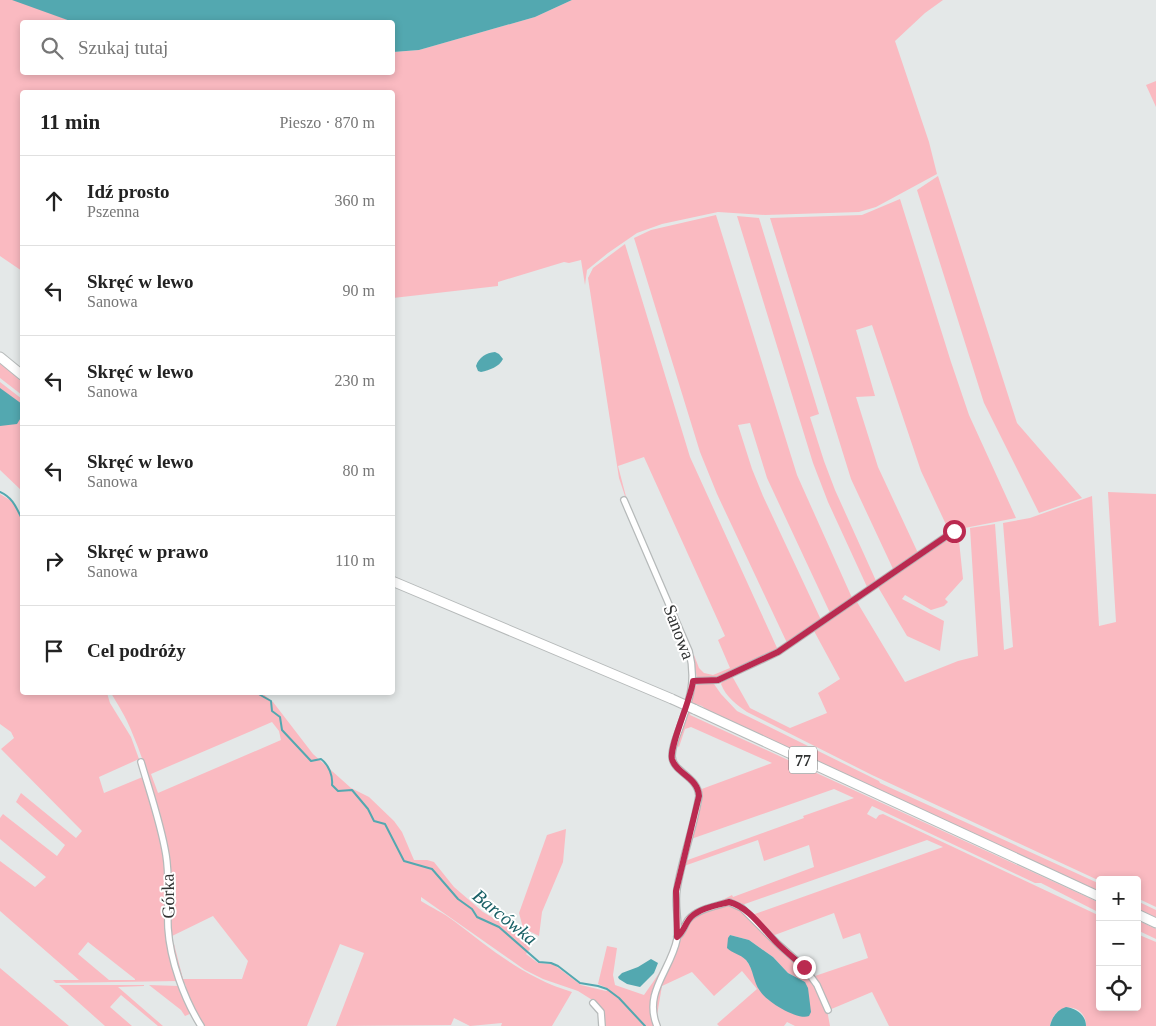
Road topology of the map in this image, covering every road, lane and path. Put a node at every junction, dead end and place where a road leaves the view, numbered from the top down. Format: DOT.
graph roads {
  1 [pos="0,357"];
  2 [pos="20,373"];
  3 [pos="624,500"];
  4 [pos="954,531"];
  5 [pos="395,582"];
  6 [pos="693,681"];
  7 [pos="141,762"];
  8 [pos="1096,895"];
  9 [pos="1141,916"];
  10 [pos="1156,923"];
  11 [pos="677,937"];
  12 [pos="593,1003"];
  13 [pos="828,1010"];
  14 [pos="201,1026"];
  15 [pos="602,1026"];
  16 [pos="657,1026"];
  1 -- 2 [label="main road"];
  3 -- 6 [label="street, Sanowa"];
  4 -- 6 [label="street"];
  5 -- 8 [label="main road, 77, bridge"];
  6 -- 11 [label="street, Sanowa"];
  7 -- 14 [label="street, Górka"];
  9 -- 10 [label="main road"];
  11 -- 13 [label="street, Sanowa"];
  11 -- 16 [label="street, Sanowa"];
  12 -- 15 [label="street"];
}
